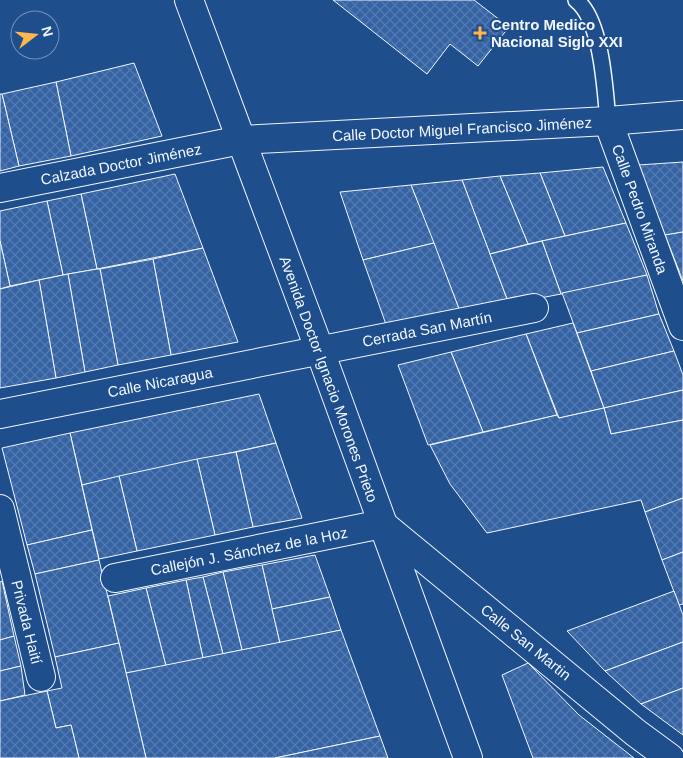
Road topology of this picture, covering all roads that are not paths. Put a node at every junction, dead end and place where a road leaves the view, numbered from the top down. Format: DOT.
graph roads {
  1 [pos="189,0"];
  2 [pos="576,0"];
  3 [pos="683,115"];
  4 [pos="608,121"];
  5 [pos="241,140"];
  6 [pos="0,188"];
  7 [pos="534,308"];
  8 [pos="683,326"];
  9 [pos="320,350"];
  10 [pos="0,414"];
  11 [pos="0,509"];
  12 [pos="382,524"];
  13 [pos="115,578"];
  14 [pos="41,678"];
  15 [pos="468,758"];
  16 [pos="670,758"];
  1 -- 5 [label="street, Avenida Doctor Ignacio Morones Prieto"];
  2 -- 4 [label="lane"];
  3 -- 4 [label="street, Calle Doctor Miguel Francisco Jiménez"];
  4 -- 5 [label="street, Calle Doctor Miguel Francisco Jiménez"];
  4 -- 8 [label="street, Calle Pedro Miranda"];
  5 -- 6 [label="street, Calzada Doctor Jiménez"];
  5 -- 9 [label="street, Avenida Doctor Ignacio Morones Prieto"];
  7 -- 9 [label="street, Cerrada San Martín"];
  9 -- 10 [label="street, Calle Nicaragua"];
  9 -- 12 [label="street, Avenida Doctor Ignacio Morones Prieto"];
  11 -- 14 [label="street, Privada Haití"];
  12 -- 13 [label="street, Callejón J. Sánchez de la Hoz"];
  12 -- 15 [label="street, Avenida Doctor Ignacio Morones Prieto"];
  12 -- 16 [label="street, Calle San Martin"];
}
